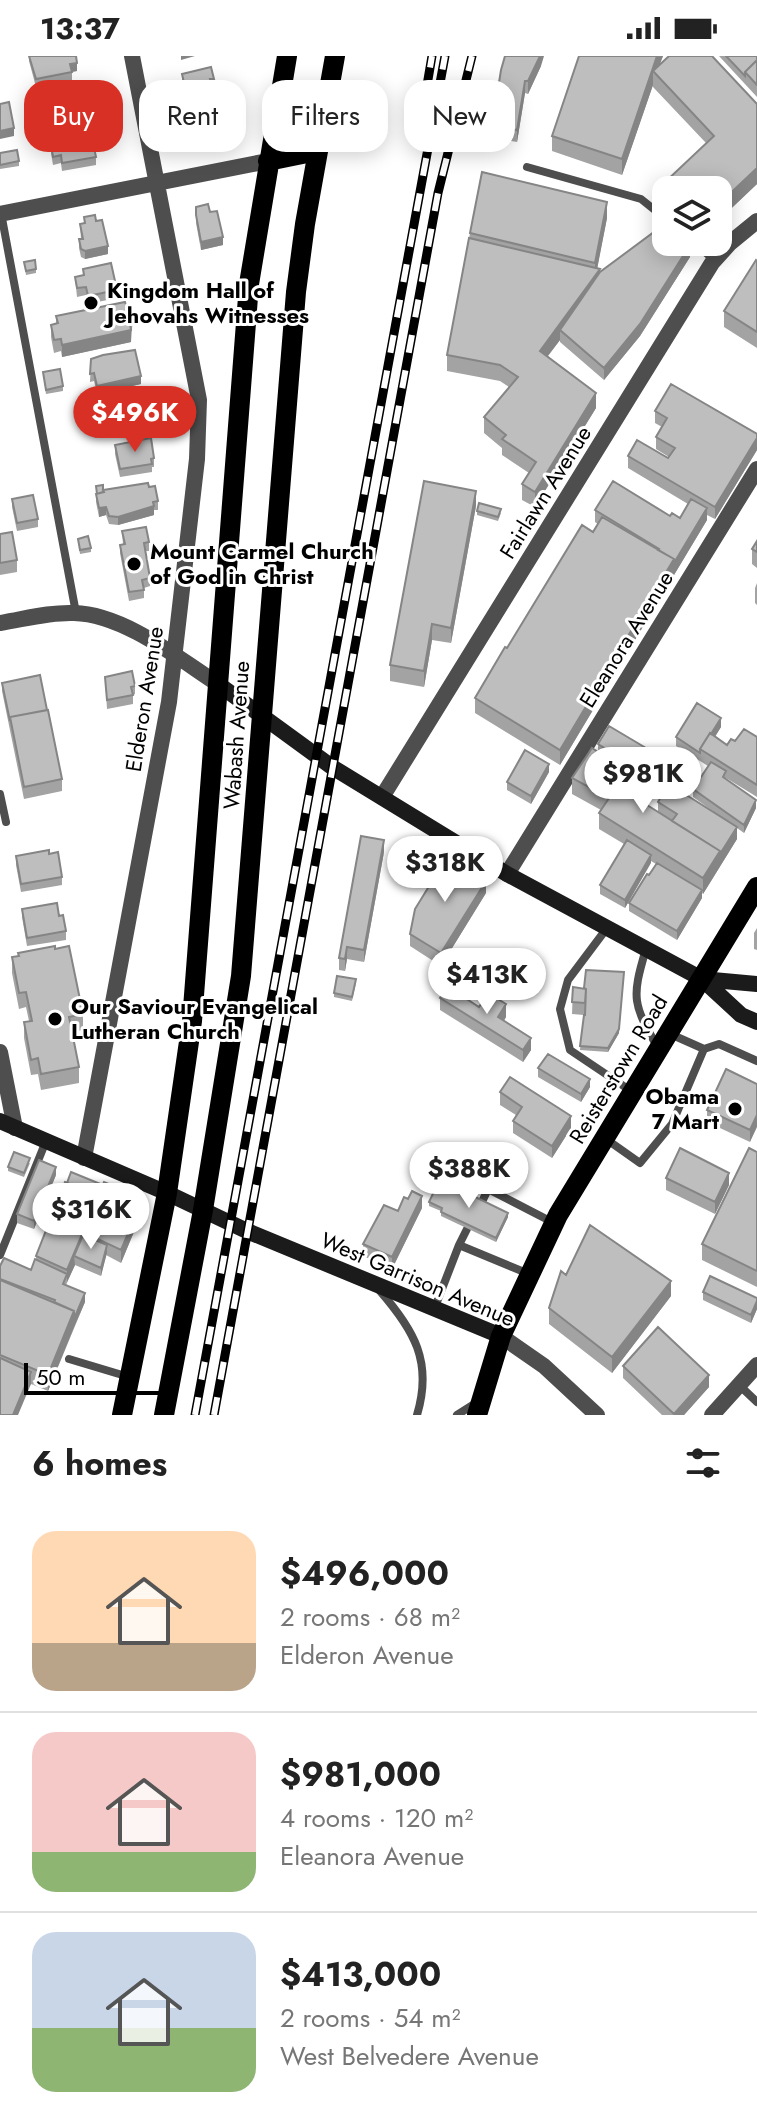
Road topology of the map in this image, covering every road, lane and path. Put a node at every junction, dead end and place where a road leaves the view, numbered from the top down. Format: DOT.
graph roads {
  1 [pos="132,56"];
  2 [pos="287,56"];
  3 [pos="335,56"];
  4 [pos="330,80"];
  5 [pos="312,152"];
  6 [pos="317,152"];
  7 [pos="268,161"];
  8 [pos="527,167"];
  9 [pos="157,184"];
  10 [pos="652,208"];
  11 [pos="0,212"];
  12 [pos="757,221"];
  13 [pos="709,256"];
  14 [pos="715,261"];
  15 [pos="757,469"];
  16 [pos="76,613"];
  17 [pos="0,623"];
  18 [pos="175,656"];
  19 [pos="218,684"];
  20 [pos="262,715"];
  21 [pos="0,794"];
  22 [pos="382,797"];
  23 [pos="6,822"];
  24 [pos="507,874"];
  25 [pos="757,887"];
  26 [pos="607,928"];
  27 [pos="646,948"];
  28 [pos="702,979"];
  29 [pos="757,984"];
  30 [pos="566,987"];
  31 [pos="580,988"];
  32 [pos="621,990"];
  33 [pos="635,990"];
  34 [pos="757,1022"];
  35 [pos="663,1041"];
  36 [pos="704,1049"];
  37 [pos="0,1052"];
  38 [pos="757,1061"];
  39 [pos="633,1092"];
  40 [pos="8,1125"];
  41 [pos="605,1138"];
  42 [pos="46,1141"];
  43 [pos="84,1158"];
  44 [pos="167,1193"];
  45 [pos="481,1204"];
  46 [pos="203,1210"];
  47 [pos="554,1223"];
  48 [pos="467,1229"];
  49 [pos="459,1245"];
  50 [pos="0,1255"];
  51 [pos="529,1274"];
  52 [pos="371,1281"];
  53 [pos="435,1307"];
  54 [pos="501,1336"];
  55 [pos="69,1359"];
  56 [pos="757,1365"];
  57 [pos="130,1377"];
  58 [pos="739,1385"];
  59 [pos="757,1402"];
  60 [pos="478,1408"];
  61 [pos="122,1415"];
  62 [pos="164,1415"];
  63 [pos="417,1415"];
  64 [pos="457,1415"];
  65 [pos="597,1415"];
  66 [pos="712,1415"];
  1 -- 9 [label="street, Elderon Avenue"];
  2 -- 7 [label="main road, Wabash Avenue"];
  3 -- 4 [label="main road, Wabash Avenue"];
  5 -- 7 [label="main road"];
  6 -- 20 [label="main road, Wabash Avenue"];
  7 -- 9 [label="street"];
  7 -- 19 [label="main road, Wabash Avenue"];
  8 -- 10 [label="lane"];
  9 -- 11 [label="street"];
  9 -- 18 [label="street, Elderon Avenue"];
  11 -- 16 [label="lane"];
  12 -- 14 [label="street, Fairlawn Avenue"];
  13 -- 14 [label="lane"];
  14 -- 22 [label="street, Fairlawn Avenue"];
  15 -- 24 [label="street, Eleanora Avenue"];
  16 -- 17 [label="street"];
  16 -- 18 [label="street"];
  18 -- 19 [label="street"];
  18 -- 43 [label="street, Elderon Avenue"];
  19 -- 20 [label="main road"];
  19 -- 44 [label="main road, Wabash Avenue"];
  20 -- 22 [label="main road"];
  20 -- 46 [label="main road, Wabash Avenue"];
  21 -- 23 [label="lane"];
  22 -- 24 [label="main road"];
  24 -- 26 [label="main road"];
  25 -- 28 [label="main road, Reisterstown Road"];
  26 -- 27 [label="main road"];
  26 -- 30 [label="lane"];
  27 -- 28 [label="main road"];
  27 -- 33 [label="lane"];
  28 -- 29 [label="main road"];
  28 -- 34 [label="main road"];
  28 -- 35 [label="main road, Reisterstown Road"];
  30 -- 31 [label="lane"];
  30 -- 39 [label="lane"];
  32 -- 33 [label="lane"];
  33 -- 35 [label="lane"];
  35 -- 36 [label="lane"];
  35 -- 39 [label="main road, Reisterstown Road"];
  36 -- 38 [label="lane"];
  36 -- 41 [label="lane"];
  37 -- 40 [label="street"];
  39 -- 41 [label="main road, Reisterstown Road"];
  40 -- 42 [label="main road, West Garrison Avenue"];
  41 -- 47 [label="main road, Reisterstown Road"];
  42 -- 43 [label="main road, West Garrison Avenue"];
  42 -- 50 [label="lane"];
  43 -- 44 [label="main road, West Garrison Avenue"];
  44 -- 46 [label="main road, West Garrison Avenue"];
  44 -- 57 [label="main road, Wabash Avenue"];
  45 -- 47 [label="lane"];
  46 -- 52 [label="main road, West Garrison Avenue"];
  46 -- 62 [label="main road, Wabash Avenue"];
  47 -- 51 [label="main road, Reisterstown Road"];
  48 -- 49 [label="lane"];
  49 -- 51 [label="lane"];
  49 -- 53 [label="lane"];
  51 -- 54 [label="main road, Reisterstown Road"];
  52 -- 53 [label="main road, West Garrison Avenue"];
  52 -- 63 [label="lane"];
  53 -- 54 [label="main road, West Garrison Avenue"];
  54 -- 60 [label="main road, Reisterstown Road"];
  54 -- 65 [label="street, West Garrison Avenue"];
  55 -- 57 [label="lane"];
  56 -- 58 [label="street"];
  57 -- 61 [label="main road, Wabash Avenue"];
  58 -- 59 [label="lane"];
  58 -- 66 [label="street"];
  60 -- 64 [label="lane"];
}
